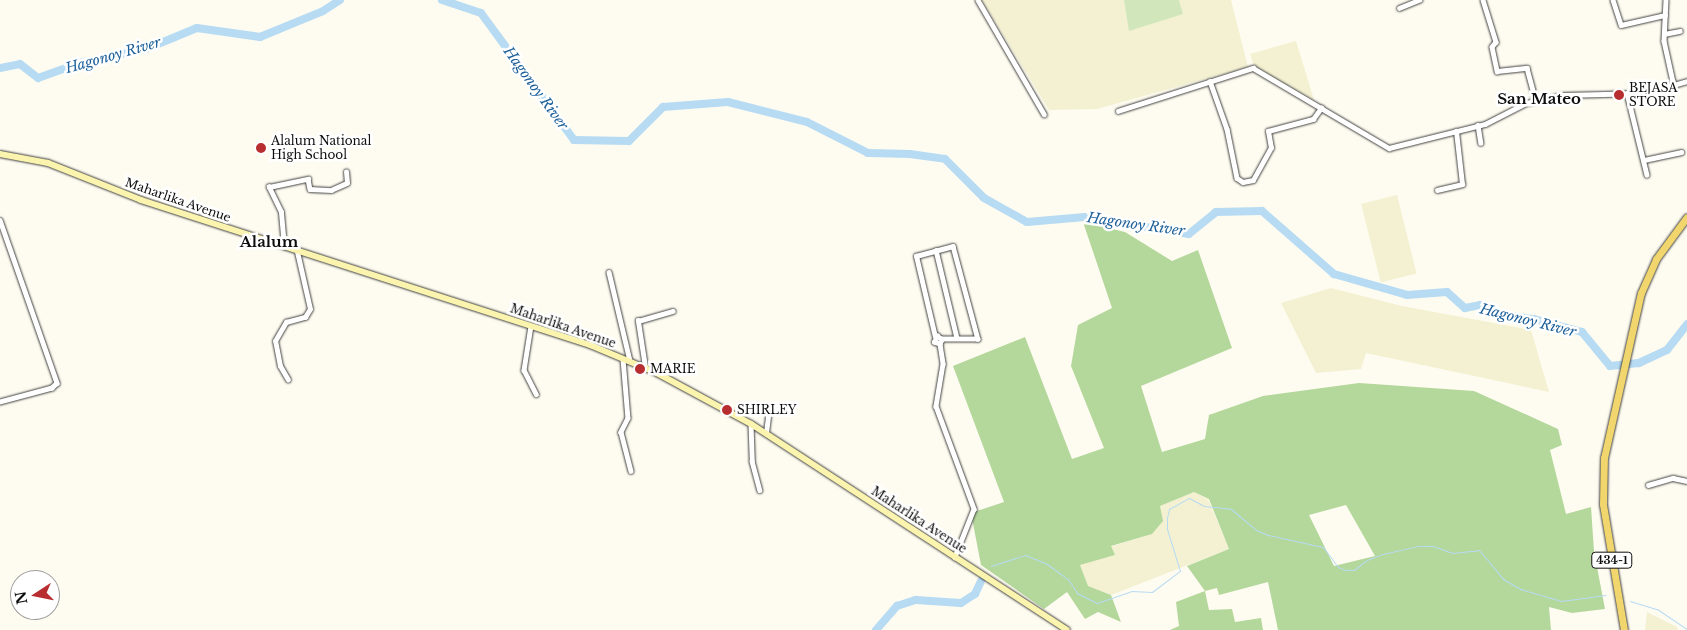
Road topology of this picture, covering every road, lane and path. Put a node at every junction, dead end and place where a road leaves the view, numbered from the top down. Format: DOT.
graph roads {
  1 [pos="978,0"];
  2 [pos="1419,0"];
  3 [pos="1483,0"];
  4 [pos="1613,0"];
  5 [pos="1666,0"];
  6 [pos="1399,8"];
  7 [pos="1665,14"];
  8 [pos="1680,31"];
  9 [pos="1664,34"];
  10 [pos="1210,81"];
  11 [pos="1687,81"];
  12 [pos="1674,86"];
  13 [pos="1627,93"];
  14 [pos="1536,101"];
  15 [pos="1321,108"];
  16 [pos="1118,110"];
  17 [pos="1044,114"];
  18 [pos="1478,125"];
  19 [pos="1456,131"];
  20 [pos="1481,143"];
  21 [pos="1680,152"];
  22 [pos="0,154"];
  23 [pos="1644,160"];
  24 [pos="346,172"];
  25 [pos="1648,175"];
  26 [pos="1437,190"];
  27 [pos="1687,217"];
  28 [pos="0,220"];
  29 [pos="284,248"];
  30 [pos="936,250"];
  31 [pos="297,252"];
  32 [pos="609,272"];
  33 [pos="673,311"];
  34 [pos="531,326"];
  35 [pos="957,338"];
  36 [pos="941,342"];
  37 [pos="627,360"];
  38 [pos="645,368"];
  39 [pos="288,380"];
  40 [pos="536,394"];
  41 [pos="0,402"];
  42 [pos="769,407"];
  43 [pos="751,424"];
  44 [pos="766,433"];
  45 [pos="631,471"];
  46 [pos="1687,482"];
  47 [pos="1648,485"];
  48 [pos="760,490"];
  49 [pos="955,557"];
  50 [pos="1067,630"];
  51 [pos="1624,630"];
  1 -- 17 [label="street"];
  2 -- 6 [label="street"];
  3 -- 14 [label="street"];
  4 -- 7 [label="street"];
  5 -- 7 [label="street"];
  7 -- 9 [label="street"];
  8 -- 9 [label="street"];
  9 -- 12 [label="street"];
  10 -- 15 [label="street"];
  10 -- 15 [label="street"];
  10 -- 16 [label="street"];
  11 -- 12 [label="street"];
  12 -- 13 [label="street"];
  13 -- 14 [label="street"];
  13 -- 23 [label="street"];
  14 -- 18 [label="street"];
  15 -- 19 [label="street"];
  18 -- 19 [label="street"];
  18 -- 20 [label="street"];
  19 -- 26 [label="street"];
  21 -- 23 [label="street"];
  22 -- 29 [label="main road, Maharlika Avenue"];
  23 -- 25 [label="street"];
  24 -- 29 [label="street"];
  27 -- 51 [label="main road, 434-1"];
  28 -- 41 [label="street"];
  29 -- 31 [label="main road, Maharlika Avenue"];
  30 -- 35 [label="street"];
  30 -- 35 [label="street"];
  30 -- 36 [label="street"];
  31 -- 34 [label="main road, Maharlika Avenue"];
  31 -- 39 [label="street"];
  32 -- 37 [label="street"];
  33 -- 38 [label="street"];
  34 -- 37 [label="main road, Maharlika Avenue"];
  34 -- 40 [label="street"];
  35 -- 36 [label="street"];
  36 -- 49 [label="street"];
  37 -- 38 [label="main road, Maharlika Avenue"];
  37 -- 45 [label="street"];
  38 -- 43 [label="main road, Maharlika Avenue"];
  42 -- 44 [label="street"];
  43 -- 44 [label="main road, Maharlika Avenue"];
  43 -- 48 [label="street"];
  44 -- 49 [label="main road, Maharlika Avenue"];
  46 -- 47 [label="street"];
  49 -- 50 [label="main road, Maharlika Avenue"];
}
